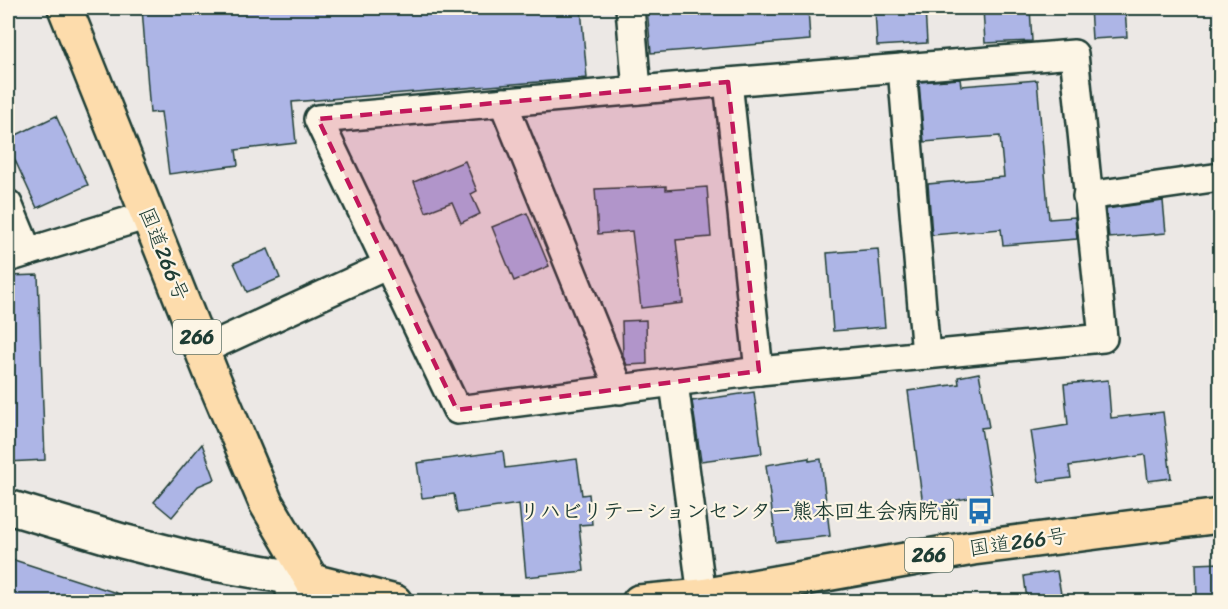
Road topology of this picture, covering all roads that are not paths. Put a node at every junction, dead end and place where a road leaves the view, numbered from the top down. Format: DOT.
graph roads {
  1 [pos="65,8"];
  2 [pos="630,8"];
  3 [pos="902,68"];
  4 [pos="728,81"];
  5 [pos="637,90"];
  6 [pos="503,102"];
  7 [pos="1221,177"];
  8 [pos="1087,196"];
  9 [pos="8,204"];
  10 [pos="148,215"];
  11 [pos="18,255"];
  12 [pos="388,265"];
  13 [pos="202,351"];
  14 [pos="926,355"];
  15 [pos="759,371"];
  16 [pos="674,383"];
  17 [pos="620,390"];
  18 [pos="8,507"];
  19 [pos="1221,516"];
  20 [pos="297,587"];
  21 [pos="702,596"];
  22 [pos="395,602"];
  23 [pos="639,602"];
  1 -- 10 [label="highway, 国道266号 / 266"];
  2 -- 5 [label="street"];
  3 -- 4 [label="street"];
  3 -- 8 [label="street"];
  3 -- 14 [label="street"];
  4 -- 5 [label="street"];
  4 -- 15 [label="street"];
  5 -- 6 [label="street"];
  6 -- 12 [label="street"];
  6 -- 17 [label="street"];
  7 -- 8 [label="street"];
  8 -- 14 [label="street"];
  9 -- 11 [label="street"];
  10 -- 11 [label="street"];
  10 -- 13 [label="highway, 国道266号 / 266"];
  12 -- 13 [label="street"];
  12 -- 17 [label="street"];
  13 -- 20 [label="highway, 国道266号 / 266"];
  14 -- 15 [label="street"];
  15 -- 16 [label="street"];
  16 -- 17 [label="street"];
  16 -- 21 [label="street"];
  18 -- 20 [label="street"];
  19 -- 21 [label="highway, 国道266号 / 266"];
  20 -- 22 [label="highway"];
  21 -- 23 [label="highway, 国道266号 / 266"];
}
